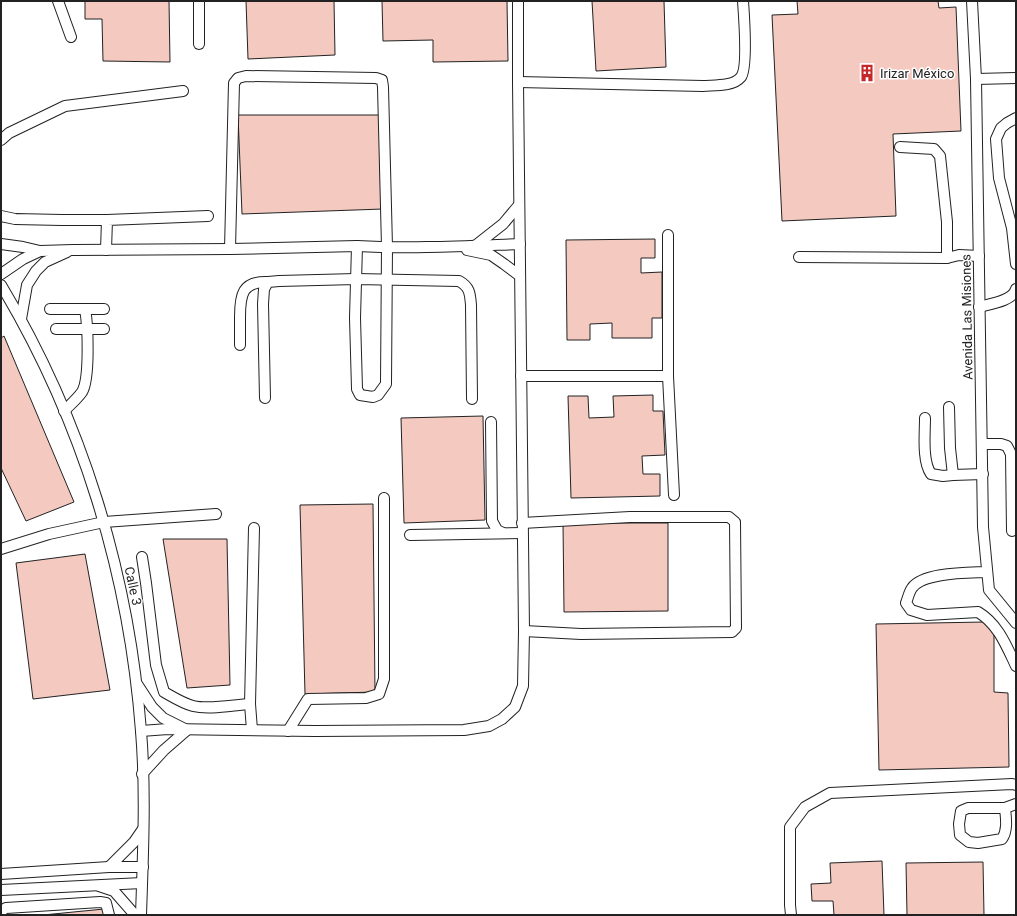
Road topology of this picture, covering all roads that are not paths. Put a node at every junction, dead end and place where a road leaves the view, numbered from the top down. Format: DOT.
graph roads {
  1 [pos="58,1"];
  2 [pos="200,1"];
  3 [pos="518,1"];
  4 [pos="743,1"];
  5 [pos="972,1"];
  6 [pos="71,37"];
  7 [pos="199,44"];
  8 [pos="1016,78"];
  9 [pos="976,79"];
  10 [pos="518,82"];
  11 [pos="183,91"];
  12 [pos="1016,118"];
  13 [pos="1,140"];
  14 [pos="900,147"];
  15 [pos="519,205"];
  16 [pos="1,216"];
  17 [pos="208,216"];
  18 [pos="107,220"];
  19 [pos="668,235"];
  20 [pos="1,244"];
  21 [pos="520,244"];
  22 [pos="357,246"];
  23 [pos="475,246"];
  24 [pos="387,247"];
  25 [pos="453,247"];
  26 [pos="230,249"];
  27 [pos="73,250"];
  28 [pos="106,250"];
  29 [pos="40,251"];
  30 [pos="978,256"];
  31 [pos="799,257"];
  32 [pos="947,258"];
  33 [pos="1016,264"];
  34 [pos="1,274"];
  35 [pos="520,276"];
  36 [pos="356,279"];
  37 [pos="387,281"];
  38 [pos="268,282"];
  39 [pos="1,285"];
  40 [pos="1016,289"];
  41 [pos="979,308"];
  42 [pos="50,309"];
  43 [pos="85,309"];
  44 [pos="104,309"];
  45 [pos="21,319"];
  46 [pos="56,329"];
  47 [pos="87,329"];
  48 [pos="104,330"];
  49 [pos="240,345"];
  50 [pos="521,376"];
  51 [pos="668,376"];
  52 [pos="265,398"];
  53 [pos="472,399"];
  54 [pos="949,407"];
  55 [pos="64,411"];
  56 [pos="925,418"];
  57 [pos="490,422"];
  58 [pos="982,444"];
  59 [pos="982,474"];
  60 [pos="953,475"];
  61 [pos="674,495"];
  62 [pos="384,498"];
  63 [pos="216,514"];
  64 [pos="104,522"];
  65 [pos="254,528"];
  66 [pos="522,528"];
  67 [pos="1012,531"];
  68 [pos="503,533"];
  69 [pos="410,534"];
  70 [pos="1,549"];
  71 [pos="142,557"];
  72 [pos="987,572"];
  73 [pos="1016,623"];
  74 [pos="524,631"];
  75 [pos="1016,666"];
  76 [pos="136,682"];
  77 [pos="250,704"];
  78 [pos="187,730"];
  79 [pos="252,730"];
  80 [pos="141,731"];
  81 [pos="288,731"];
  82 [pos="142,774"];
  83 [pos="1016,785"];
  84 [pos="1016,804"];
  85 [pos="1005,808"];
  86 [pos="143,829"];
  87 [pos="109,867"];
  88 [pos="143,867"];
  89 [pos="1,874"];
  90 [pos="142,883"];
  91 [pos="96,884"];
  92 [pos="1,890"];
  93 [pos="1,911"];
  94 [pos="110,915"];
  95 [pos="135,915"];
  96 [pos="141,915"];
  97 [pos="791,915"];
  1 -- 6 [label="street"];
  2 -- 7 [label="street"];
  3 -- 10 [label="street"];
  4 -- 10 [label="street"];
  5 -- 9 [label="street, Avenida Las Misiones"];
  8 -- 9 [label="street"];
  9 -- 30 [label="street, Avenida Las Misiones"];
  10 -- 15 [label="street"];
  11 -- 13 [label="street"];
  12 -- 33 [label="street"];
  14 -- 32 [label="street"];
  15 -- 21 [label="street"];
  15 -- 23 [label="street"];
  16 -- 18 [label="street"];
  17 -- 18 [label="street"];
  18 -- 28 [label="street"];
  19 -- 51 [label="street"];
  20 -- 29 [label="street"];
  21 -- 23 [label="street"];
  21 -- 35 [label="street"];
  22 -- 24 [label="street"];
  22 -- 26 [label="street"];
  22 -- 36 [label="street"];
  23 -- 25 [label="street"];
  24 -- 25 [label="street"];
  24 -- 26 [label="street"];
  24 -- 37 [label="street"];
  25 -- 35 [label="street"];
  26 -- 28 [label="street"];
  27 -- 28 [label="street"];
  27 -- 29 [label="street"];
  27 -- 45 [label="street"];
  29 -- 34 [label="street"];
  30 -- 32 [label="street"];
  30 -- 41 [label="street, Avenida Las Misiones"];
  31 -- 32 [label="street"];
  35 -- 50 [label="street"];
  36 -- 37 [label="street"];
  36 -- 37 [label="street"];
  36 -- 38 [label="street"];
  37 -- 53 [label="street"];
  38 -- 49 [label="street"];
  38 -- 52 [label="street"];
  39 -- 45 [label="street, Calle 3"];
  40 -- 41 [label="street"];
  41 -- 58 [label="street, Avenida Las Misiones"];
  42 -- 43 [label="street"];
  43 -- 44 [label="street"];
  43 -- 47 [label="street"];
  45 -- 55 [label="street, Calle 3"];
  46 -- 47 [label="street"];
  47 -- 48 [label="street"];
  47 -- 55 [label="street"];
  50 -- 51 [label="street"];
  50 -- 66 [label="street"];
  51 -- 61 [label="street"];
  54 -- 60 [label="street"];
  55 -- 64 [label="street, Calle 3"];
  56 -- 60 [label="street"];
  57 -- 68 [label="street"];
  58 -- 59 [label="street, Avenida Las Misiones"];
  58 -- 67 [label="street"];
  59 -- 60 [label="street"];
  59 -- 72 [label="street, Avenida Las Misiones"];
  62 -- 81 [label="street"];
  63 -- 64 [label="street"];
  64 -- 70 [label="street"];
  64 -- 76 [label="street, Calle 3"];
  65 -- 77 [label="street"];
  66 -- 68 [label="street"];
  66 -- 74 [label="street"];
  66 -- 74 [label="street"];
  68 -- 69 [label="street"];
  71 -- 77 [label="street"];
  72 -- 73 [label="street, Avenida Las Misiones"];
  72 -- 75 [label="street"];
  74 -- 81 [label="street"];
  76 -- 78 [label="street"];
  76 -- 80 [label="street, Calle 3"];
  77 -- 79 [label="street"];
  78 -- 79 [label="street"];
  78 -- 80 [label="street"];
  78 -- 82 [label="street"];
  79 -- 81 [label="street"];
  80 -- 82 [label="street, Calle 3"];
  82 -- 86 [label="street, Calle 3"];
  83 -- 97 [label="street"];
  84 -- 85 [label="street"];
  85 -- 85 [label="street"];
  86 -- 87 [label="street"];
  86 -- 88 [label="street, Calle 3"];
  87 -- 88 [label="street"];
  87 -- 89 [label="street"];
  88 -- 90 [label="street, Calle 3"];
  90 -- 91 [label="street"];
  90 -- 96 [label="street, Calle 3"];
  91 -- 92 [label="street"];
  91 -- 95 [label="street"];
  93 -- 94 [label="street"];
}
